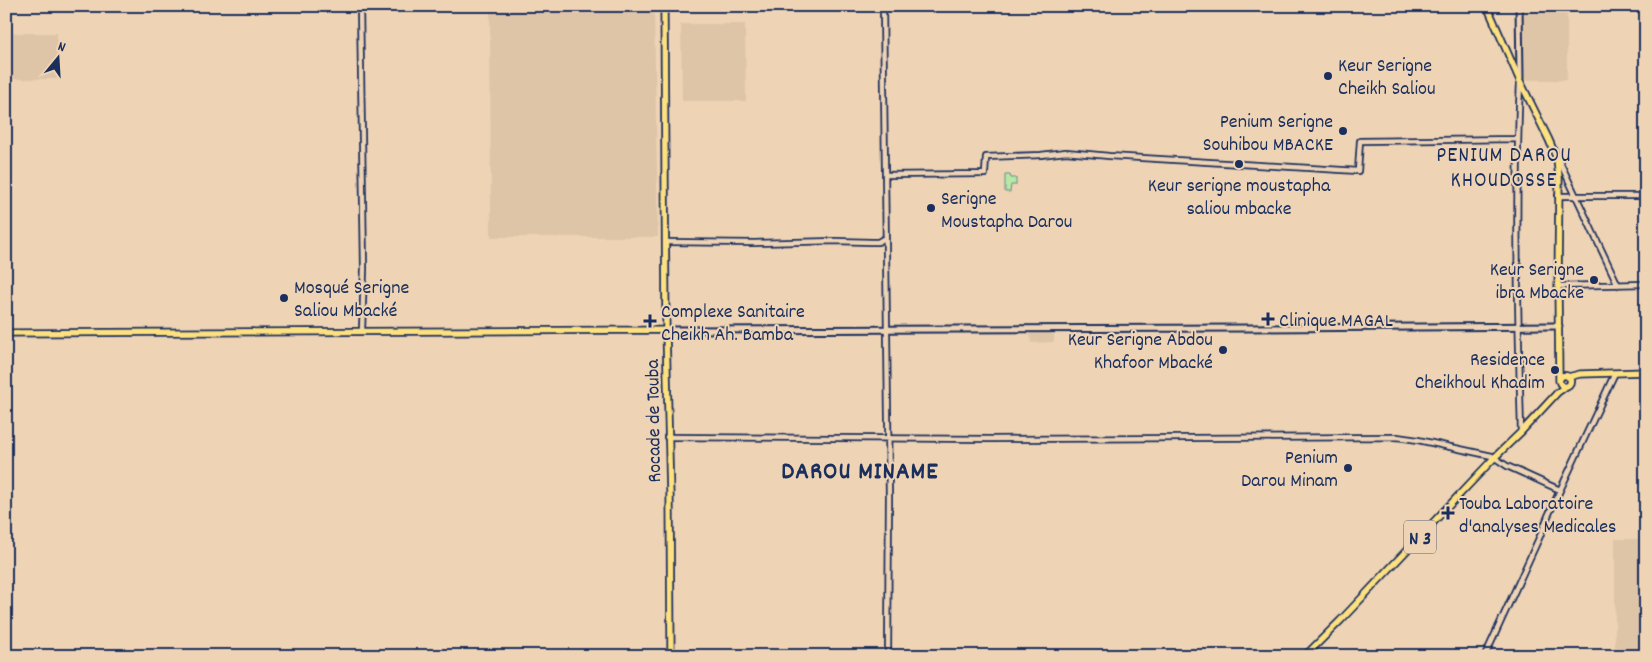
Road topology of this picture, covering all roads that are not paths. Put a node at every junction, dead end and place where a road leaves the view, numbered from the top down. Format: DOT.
graph roads {
  1 [pos="360,6"];
  2 [pos="664,6"];
  3 [pos="883,6"];
  4 [pos="1487,6"];
  5 [pos="1519,6"];
  6 [pos="1520,81"];
  7 [pos="1517,139"];
  8 [pos="1555,153"];
  9 [pos="885,175"];
  10 [pos="1558,196"];
  11 [pos="1576,196"];
  12 [pos="1646,196"];
  13 [pos="885,238"];
  14 [pos="666,242"];
  15 [pos="1646,284"];
  16 [pos="1618,285"];
  17 [pos="1558,286"];
  18 [pos="1519,326"];
  19 [pos="1559,326"];
  20 [pos="887,329"];
  21 [pos="666,330"];
  22 [pos="362,331"];
  23 [pos="6,333"];
  24 [pos="1559,366"];
  25 [pos="1646,372"];
  26 [pos="1615,373"];
  27 [pos="1568,378"];
  28 [pos="1561,384"];
  29 [pos="1521,432"];
  30 [pos="667,436"];
  31 [pos="887,438"];
  32 [pos="1496,457"];
  33 [pos="1560,490"];
  34 [pos="1342,621"];
  35 [pos="671,656"];
  36 [pos="888,656"];
  37 [pos="1305,656"];
  38 [pos="1310,656"];
  39 [pos="1485,656"];
  1 -- 22 [label="street"];
  2 -- 14 [label="main road, Rocade de Touba"];
  3 -- 9 [label="street"];
  4 -- 6 [label="main road"];
  5 -- 6 [label="main road"];
  6 -- 7 [label="street"];
  6 -- 8 [label="main road"];
  7 -- 9 [label="street"];
  7 -- 18 [label="street"];
  8 -- 10 [label="main road"];
  8 -- 11 [label="street"];
  9 -- 13 [label="street"];
  10 -- 11 [label="street"];
  10 -- 17 [label="main road"];
  11 -- 12 [label="street"];
  11 -- 16 [label="street"];
  13 -- 14 [label="street"];
  13 -- 20 [label="street"];
  14 -- 21 [label="main road, Rocade de Touba"];
  15 -- 16 [label="street"];
  16 -- 17 [label="street"];
  17 -- 19 [label="main road"];
  18 -- 19 [label="main road"];
  18 -- 20 [label="main road"];
  18 -- 29 [label="street"];
  19 -- 24 [label="main road"];
  20 -- 21 [label="main road"];
  20 -- 31 [label="street"];
  21 -- 22 [label="main road"];
  21 -- 30 [label="main road, Rocade de Touba"];
  22 -- 23 [label="main road"];
  24 -- 27 [label="main road"];
  24 -- 28 [label="main road"];
  25 -- 26 [label="main road"];
  26 -- 27 [label="main road"];
  26 -- 33 [label="street"];
  27 -- 28 [label="main road"];
  27 -- 28 [label="main road"];
  28 -- 29 [label="main road, N 3"];
  29 -- 32 [label="main road, N 3"];
  30 -- 31 [label="street"];
  30 -- 35 [label="main road, Rocade de Touba"];
  31 -- 32 [label="street"];
  31 -- 36 [label="street"];
  32 -- 33 [label="street"];
  32 -- 34 [label="main road, N 3"];
  33 -- 39 [label="street"];
  34 -- 37 [label="main road, N 3"];
  34 -- 38 [label="main road, N 3"];
}
